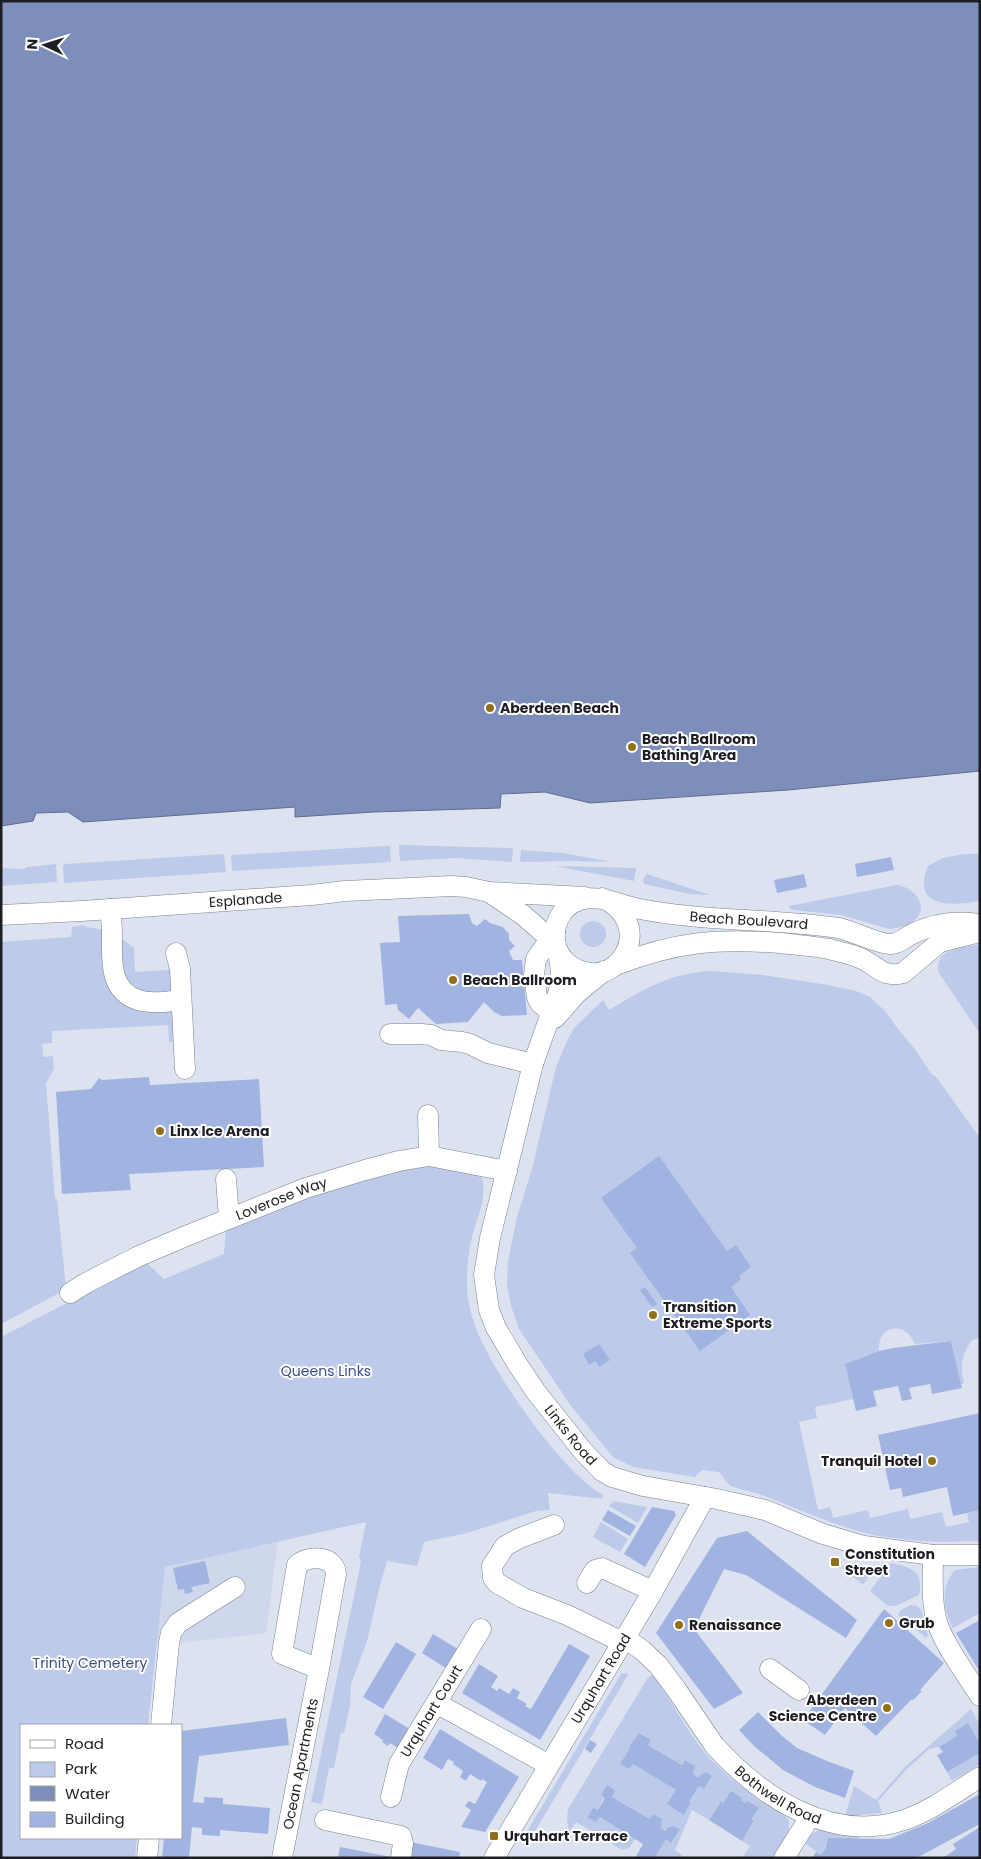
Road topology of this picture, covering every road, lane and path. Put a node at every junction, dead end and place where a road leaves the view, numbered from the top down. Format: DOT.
graph roads {
  1 [pos="489,892"];
  2 [pos="596,898"];
  3 [pos="110,909"];
  4 [pos="1,915"];
  5 [pos="980,924"];
  6 [pos="980,932"];
  7 [pos="555,941"];
  8 [pos="176,952"];
  9 [pos="610,968"];
  10 [pos="181,1000"];
  11 [pos="549,1022"];
  12 [pos="390,1034"];
  13 [pos="533,1064"];
  14 [pos="185,1068"];
  15 [pos="428,1115"];
  16 [pos="429,1156"];
  17 [pos="507,1171"];
  18 [pos="226,1179"];
  19 [pos="229,1218"];
  20 [pos="70,1293"];
  21 [pos="705,1497"];
  22 [pos="554,1525"];
  23 [pos="980,1555"];
  24 [pos="934,1556"];
  25 [pos="587,1583"];
  26 [pos="235,1587"];
  27 [pos="652,1591"];
  28 [pos="481,1629"];
  29 [pos="623,1640"];
  30 [pos="319,1669"];
  31 [pos="770,1669"];
  32 [pos="799,1690"];
  33 [pos="980,1696"];
  34 [pos="436,1703"];
  35 [pos="161,1724"];
  36 [pos="549,1765"];
  37 [pos="980,1777"];
  38 [pos="391,1797"];
  39 [pos="810,1817"];
  40 [pos="325,1820"];
  41 [pos="149,1839"];
  42 [pos="147,1858"];
  43 [pos="282,1858"];
  44 [pos="401,1858"];
  45 [pos="494,1858"];
  46 [pos="784,1858"];
  1 -- 2 [label="street, Esplanade"];
  1 -- 3 [label="street, Esplanade"];
  1 -- 7 [label="street, Esplanade"];
  2 -- 5 [label="street, Beach Boulevard"];
  2 -- 7 [label="street"];
  2 -- 9 [label="street"];
  3 -- 4 [label="street, Esplanade"];
  3 -- 10 [label="street"];
  6 -- 9 [label="street, Beach Boulevard"];
  7 -- 9 [label="street"];
  7 -- 11 [label="street, Links Road"];
  7 -- 11 [label="street"];
  8 -- 10 [label="street"];
  9 -- 11 [label="street, Links Road"];
  10 -- 14 [label="street"];
  11 -- 13 [label="street, Links Road"];
  12 -- 13 [label="street"];
  13 -- 17 [label="street, Links Road"];
  15 -- 16 [label="street"];
  16 -- 17 [label="street, Loverose Way"];
  16 -- 19 [label="street, Loverose Way"];
  17 -- 21 [label="street, Links Road"];
  18 -- 19 [label="street"];
  19 -- 20 [label="street, Loverose Way"];
  21 -- 24 [label="street, Links Road"];
  21 -- 27 [label="street, Urquhart Road"];
  22 -- 29 [label="street, Bothwell Road"];
  23 -- 24 [label="street, Links Road"];
  24 -- 33 [label="street"];
  25 -- 27 [label="street"];
  26 -- 35 [label="street"];
  27 -- 29 [label="street, Urquhart Road"];
  28 -- 34 [label="street, Urquhart Court"];
  29 -- 36 [label="street, Urquhart Road"];
  29 -- 39 [label="street, Bothwell Road"];
  30 -- 30 [label="street, Ocean Apartments"];
  30 -- 43 [label="street, Ocean Apartments"];
  31 -- 32 [label="street"];
  34 -- 36 [label="street"];
  34 -- 38 [label="street, Urquhart Court"];
  36 -- 45 [label="street, Urquhart Road"];
  37 -- 39 [label="street, Bothwell Road"];
  39 -- 46 [label="street"];
  40 -- 44 [label="street"];
  41 -- 42 [label="street"];
}
